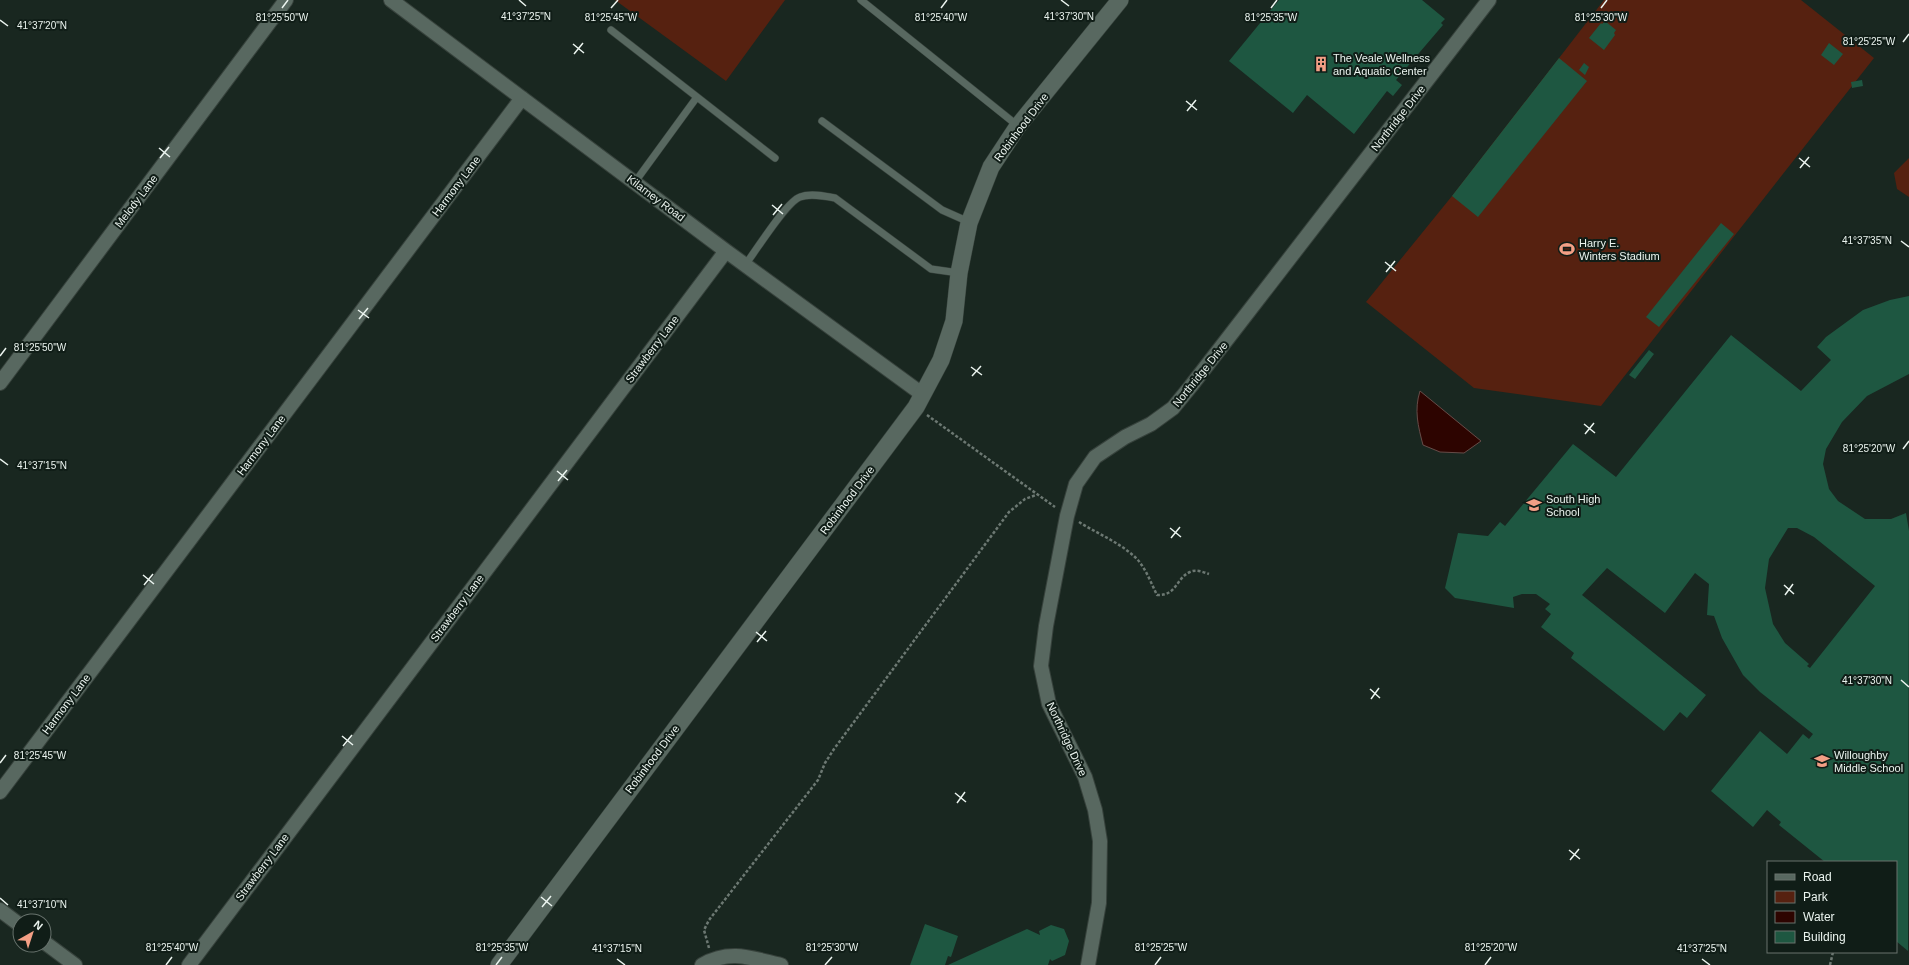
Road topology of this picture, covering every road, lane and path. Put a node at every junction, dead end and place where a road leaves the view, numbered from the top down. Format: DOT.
graph roads {
  1 [pos="286,0"];
  2 [pos="391,0"];
  3 [pos="861,0"];
  4 [pos="1120,0"];
  5 [pos="1489,0"];
  6 [pos="611,30"];
  7 [pos="697,97"];
  8 [pos="522,98"];
  9 [pos="822,122"];
  10 [pos="1018,126"];
  11 [pos="775,158"];
  12 [pos="635,182"];
  13 [pos="970,222"];
  14 [pos="726,251"];
  15 [pos="745,265"];
  16 [pos="959,273"];
  17 [pos="0,383"];
  18 [pos="922,394"];
  19 [pos="1036,494"];
  20 [pos="0,792"];
  21 [pos="0,910"];
  22 [pos="12,919"];
  23 [pos="52,948"];
  24 [pos="1833,953"];
  25 [pos="708,962"];
  26 [pos="75,965"];
  27 [pos="189,965"];
  28 [pos="499,965"];
  29 [pos="780,965"];
  30 [pos="1088,965"];
  31 [pos="1830,965"];
  1 -- 17 [label="street, Melody Lane"];
  2 -- 8 [label="street, Kilarney Road"];
  3 -- 10 [label="lane"];
  4 -- 10 [label="street, Robinhood Drive"];
  5 -- 30 [label="street, Northridge Drive"];
  6 -- 7 [label="lane"];
  7 -- 11 [label="lane"];
  7 -- 12 [label="lane"];
  8 -- 12 [label="street, Kilarney Road"];
  8 -- 20 [label="street, Harmony Lane"];
  9 -- 13 [label="lane"];
  10 -- 13 [label="street, Robinhood Drive"];
  12 -- 14 [label="street, Kilarney Road"];
  13 -- 16 [label="street, Robinhood Drive"];
  14 -- 15 [label="street, Kilarney Road"];
  14 -- 27 [label="street, Strawberry Lane"];
  15 -- 16 [label="lane"];
  15 -- 18 [label="street, Kilarney Road"];
  16 -- 18 [label="street, Robinhood Drive"];
  18 -- 28 [label="street, Robinhood Drive"];
  19 -- 25 [label="path"];
  21 -- 22 [label="street"];
  23 -- 26 [label="street"];
  24 -- 31 [label="path"];
  25 -- 29 [label="street"];
}
